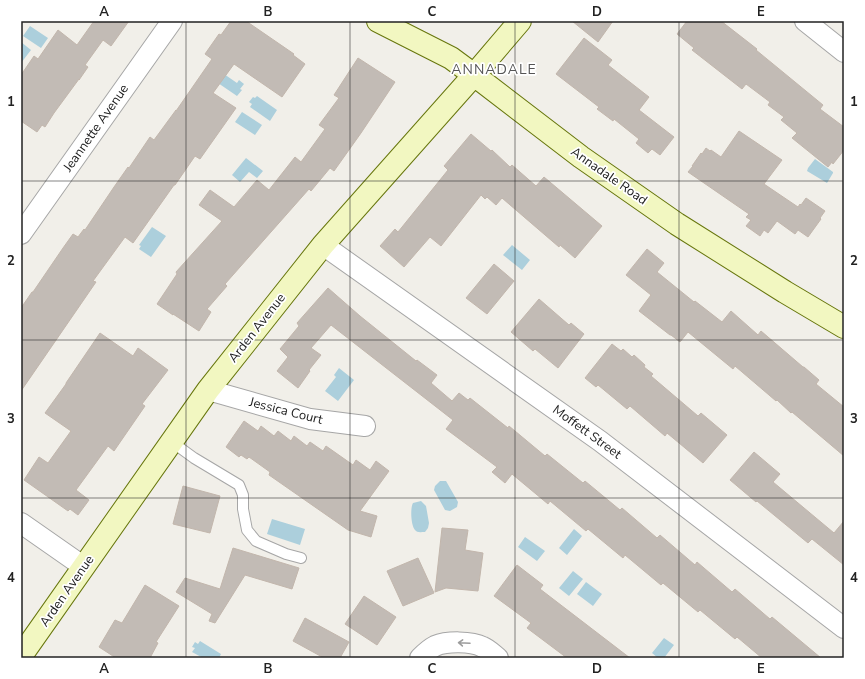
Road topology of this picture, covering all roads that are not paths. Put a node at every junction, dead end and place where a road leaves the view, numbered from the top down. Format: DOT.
graph roads {
  1 [pos="172,21"];
  2 [pos="378,21"];
  3 [pos="520,21"];
  4 [pos="805,21"];
  5 [pos="844,52"];
  6 [pos="474,75"];
  7 [pos="21,234"];
  8 [pos="323,244"];
  9 [pos="844,327"];
  10 [pos="208,390"];
  11 [pos="365,426"];
  12 [pos="172,442"];
  13 [pos="21,523"];
  14 [pos="301,558"];
  15 [pos="84,567"];
  16 [pos="844,628"];
  17 [pos="21,656"];
  18 [pos="420,658"];
  19 [pos="498,658"];
  1 -- 7 [label="street, Jeannette Avenue"];
  2 -- 6 [label="street, Annadale Road"];
  3 -- 6 [label="street, Arden Avenue"];
  4 -- 5 [label="street"];
  6 -- 8 [label="street, Arden Avenue"];
  6 -- 9 [label="street, Annadale Road"];
  8 -- 10 [label="street, Arden Avenue"];
  8 -- 16 [label="street, Moffett Street"];
  10 -- 11 [label="street, Jessica Court"];
  10 -- 12 [label="street, Arden Avenue"];
  12 -- 14 [label="lane"];
  12 -- 15 [label="street, Arden Avenue"];
  13 -- 15 [label="street"];
  15 -- 17 [label="street, Arden Avenue"];
  19 -- 18 [label="street, one-way"];
}
